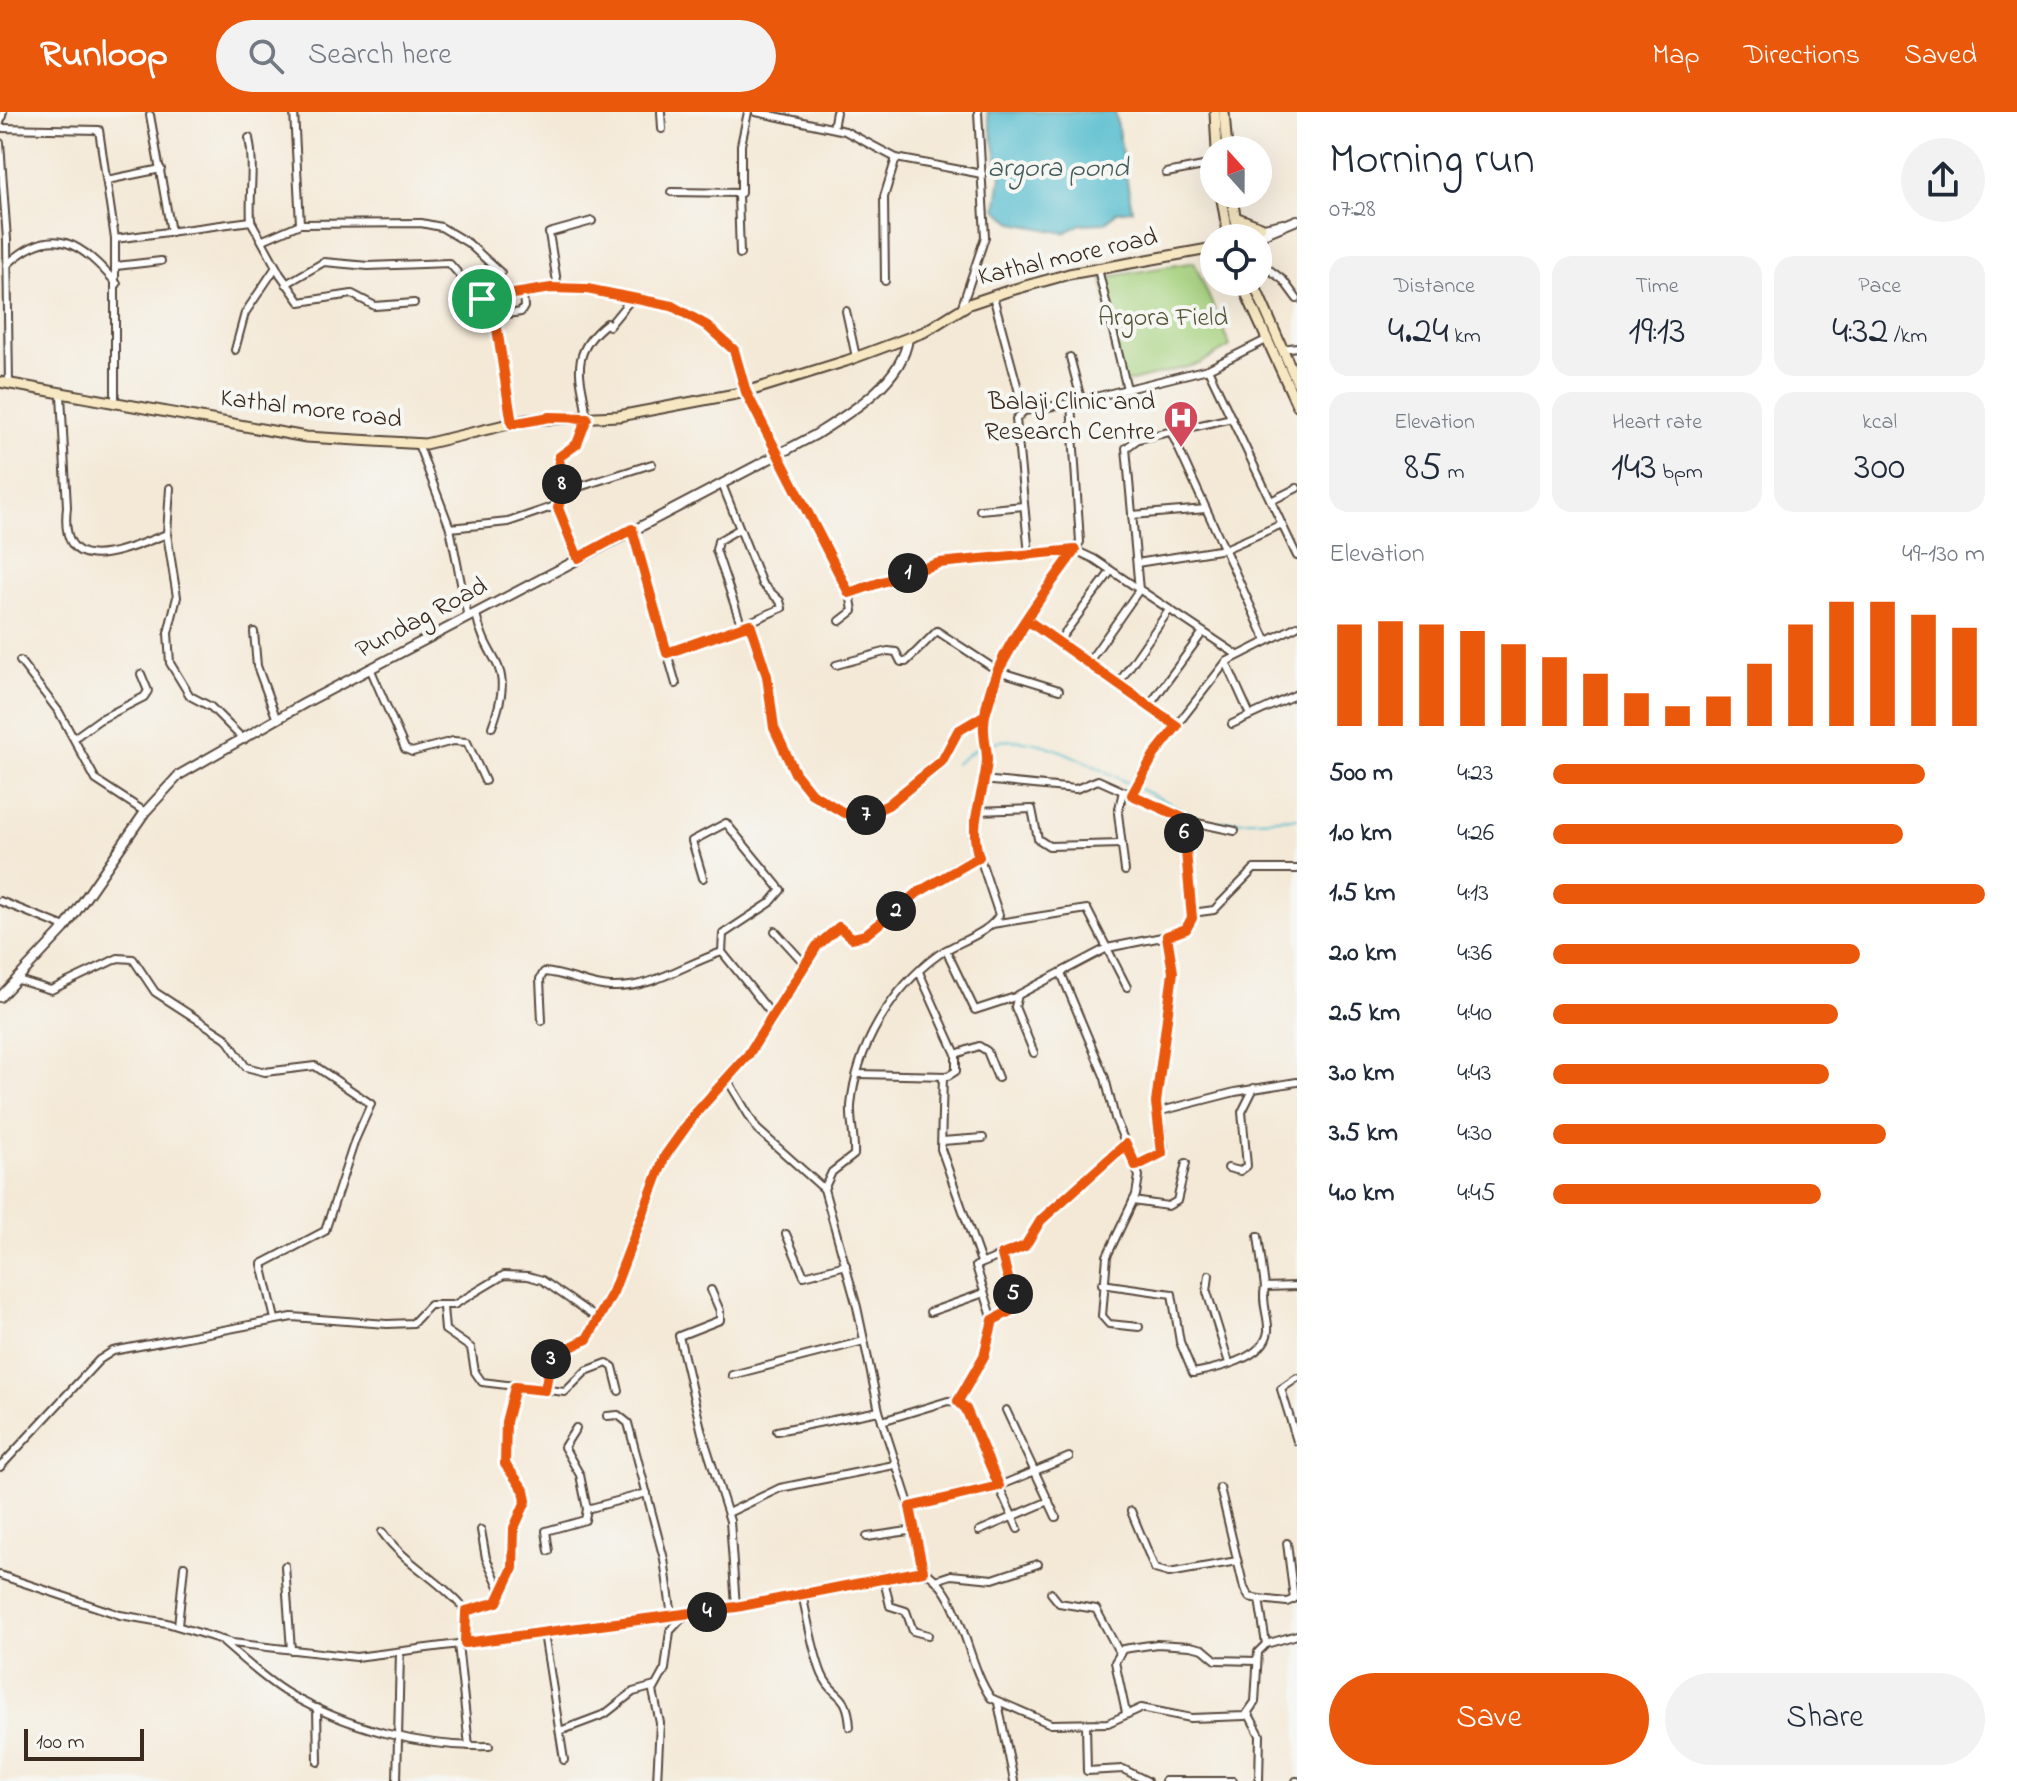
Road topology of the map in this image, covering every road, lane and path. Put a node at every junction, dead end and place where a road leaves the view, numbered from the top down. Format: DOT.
graph roads {
  1 [pos="3,112"];
  2 [pos="294,112"];
  3 [pos="661,112"];
  4 [pos="748,112"];
  5 [pos="756,112"];
  6 [pos="836,112"];
  7 [pos="978,112"];
  8 [pos="1215,112"];
  9 [pos="1224,112"];
  10 [pos="150,115"];
  11 [pos="780,115"];
  12 [pos="0,126"];
  13 [pos="833,128"];
  14 [pos="662,129"];
  15 [pos="1216,136"];
  16 [pos="1226,136"];
  17 [pos="249,138"];
  18 [pos="0,143"];
  19 [pos="896,158"];
  20 [pos="1200,167"];
  21 [pos="161,169"];
  22 [pos="1166,173"];
  23 [pos="982,174"];
  24 [pos="107,180"];
  25 [pos="671,192"];
  26 [pos="738,195"];
  27 [pos="1233,208"];
  28 [pos="1235,217"];
  29 [pos="1297,220"];
  30 [pos="251,221"];
  31 [pos="592,221"];
  32 [pos="300,224"];
  33 [pos="1235,224"];
  34 [pos="1253,224"];
  35 [pos="1283,224"];
  36 [pos="1272,226"];
  37 [pos="3,230"];
  38 [pos="1272,230"];
  39 [pos="171,232"];
  40 [pos="115,239"];
  41 [pos="263,240"];
  42 [pos="1200,251"];
  43 [pos="740,254"];
  44 [pos="161,261"];
  45 [pos="7,265"];
  46 [pos="116,266"];
  47 [pos="276,267"];
  48 [pos="1098,269"];
  49 [pos="1272,272"];
  50 [pos="501,273"];
  51 [pos="885,281"];
  52 [pos="117,284"];
  53 [pos="286,284"];
  54 [pos="558,288"];
  55 [pos="523,292"];
  56 [pos="993,296"];
  57 [pos="1247,296"];
  58 [pos="1259,296"];
  59 [pos="632,298"];
  60 [pos="482,299"];
  61 [pos="1297,299"];
  62 [pos="414,303"];
  63 [pos="961,309"];
  64 [pos="846,311"];
  65 [pos="494,316"];
  66 [pos="908,338"];
  67 [pos="1266,340"];
  68 [pos="1297,347"];
  69 [pos="1282,349"];
  70 [pos="235,350"];
  71 [pos="856,357"];
  72 [pos="1070,357"];
  73 [pos="1208,369"];
  74 [pos="1297,382"];
  75 [pos="4,383"];
  76 [pos="1127,389"];
  77 [pos="746,392"];
  78 [pos="61,395"];
  79 [pos="1081,399"];
  80 [pos="1071,403"];
  81 [pos="115,404"];
  82 [pos="1297,405"];
  83 [pos="1024,411"];
  84 [pos="587,418"];
  85 [pos="1232,418"];
  86 [pos="512,424"];
  87 [pos="1171,432"];
  88 [pos="418,444"];
  89 [pos="780,455"];
  90 [pos="652,464"];
  91 [pos="722,484"];
  92 [pos="170,488"];
  93 [pos="1297,488"];
  94 [pos="563,492"];
  95 [pos="1271,501"];
  96 [pos="1024,506"];
  97 [pos="558,508"];
  98 [pos="1206,509"];
  99 [pos="980,510"];
  100 [pos="1132,515"];
  101 [pos="1282,524"];
  102 [pos="450,528"];
  103 [pos="632,529"];
  104 [pos="739,529"];
  105 [pos="167,534"];
  106 [pos="1225,549"];
  107 [pos="1075,550"];
  108 [pos="1029,555"];
  109 [pos="1297,556"];
  110 [pos="578,558"];
  111 [pos="1137,563"];
  112 [pos="1111,571"];
  113 [pos="1139,590"];
  114 [pos="849,593"];
  115 [pos="1169,610"];
  116 [pos="472,616"];
  117 [pos="1027,620"];
  118 [pos="840,621"];
  119 [pos="746,625"];
  120 [pos="1297,626"];
  121 [pos="254,632"];
  122 [pos="1203,632"];
  123 [pos="1266,640"];
  124 [pos="1058,642"];
  125 [pos="667,653"];
  126 [pos="1236,654"];
  127 [pos="20,661"];
  128 [pos="1226,662"];
  129 [pos="1088,663"];
  130 [pos="836,665"];
  131 [pos="370,668"];
  132 [pos="998,671"];
  133 [pos="141,674"];
  134 [pos="676,684"];
  135 [pos="1118,684"];
  136 [pos="1059,690"];
  137 [pos="1297,694"];
  138 [pos="1149,706"];
  139 [pos="985,715"];
  140 [pos="1250,715"];
  141 [pos="277,720"];
  142 [pos="1232,724"];
  143 [pos="1177,726"];
  144 [pos="492,727"];
  145 [pos="74,738"];
  146 [pos="244,740"];
  147 [pos="982,780"];
  148 [pos="485,781"];
  149 [pos="1123,791"];
  150 [pos="1133,792"];
  151 [pos="976,811"];
  152 [pos="145,812"];
  153 [pos="1183,818"];
  154 [pos="1235,831"];
  155 [pos="1122,844"];
  156 [pos="979,857"];
  157 [pos="1297,869"];
  158 [pos="1125,871"];
  159 [pos="703,878"];
  160 [pos="0,901"];
  161 [pos="1192,913"];
  162 [pos="992,924"];
  163 [pos="65,927"];
  164 [pos="775,931"];
  165 [pos="1167,936"];
  166 [pos="1107,948"];
  167 [pos="946,950"];
  168 [pos="722,952"];
  169 [pos="804,963"];
  170 [pos="919,972"];
  171 [pos="1061,973"];
  172 [pos="18,980"];
  173 [pos="1127,987"];
  174 [pos="1018,995"];
  175 [pos="0,997"];
  176 [pos="774,1017"];
  177 [pos="542,1021"];
  178 [pos="1034,1053"];
  179 [pos="956,1054"];
  180 [pos="858,1074"];
  181 [pos="943,1076"];
  182 [pos="998,1078"];
  183 [pos="727,1079"];
  184 [pos="1297,1082"];
  185 [pos="1254,1088"];
  186 [pos="1157,1112"];
  187 [pos="983,1138"];
  188 [pos="942,1141"];
  189 [pos="1126,1144"];
  190 [pos="1186,1163"];
  191 [pos="1136,1166"];
  192 [pos="1228,1168"];
  193 [pos="824,1189"];
  194 [pos="1133,1201"];
  195 [pos="786,1234"];
  196 [pos="1258,1236"];
  197 [pos="1002,1255"];
  198 [pos="981,1262"];
  199 [pos="846,1265"];
  200 [pos="1209,1275"];
  201 [pos="1102,1284"];
  202 [pos="1297,1286"];
  203 [pos="1265,1287"];
  204 [pos="711,1290"];
  205 [pos="984,1293"];
  206 [pos="443,1307"];
  207 [pos="930,1312"];
  208 [pos="275,1319"];
  209 [pos="598,1319"];
  210 [pos="993,1320"];
  211 [pos="1139,1327"];
  212 [pos="864,1341"];
  213 [pos="1229,1363"];
  214 [pos="732,1375"];
  215 [pos="1297,1378"];
  216 [pos="515,1387"];
  217 [pos="545,1390"];
  218 [pos="619,1391"];
  219 [pos="958,1401"];
  220 [pos="1006,1410"];
  221 [pos="879,1411"];
  222 [pos="607,1416"];
  223 [pos="882,1421"];
  224 [pos="576,1428"];
  225 [pos="777,1431"];
  226 [pos="1297,1441"];
  227 [pos="1069,1457"];
  228 [pos="894,1465"];
  229 [pos="0,1467"];
  230 [pos="1036,1471"];
  231 [pos="999,1486"];
  232 [pos="1220,1488"];
  233 [pos="647,1493"];
  234 [pos="1049,1501"];
  235 [pos="910,1507"];
  236 [pos="587,1509"];
  237 [pos="1131,1511"];
  238 [pos="728,1513"];
  239 [pos="1013,1517"];
  240 [pos="1056,1517"];
  241 [pos="1018,1529"];
  242 [pos="481,1530"];
  243 [pos="915,1530"];
  244 [pos="979,1531"];
  245 [pos="382,1532"];
  246 [pos="867,1537"];
  247 [pos="1287,1543"];
  248 [pos="549,1551"];
  249 [pos="1237,1561"];
  250 [pos="1038,1564"];
  251 [pos="184,1566"];
  252 [pos="285,1566"];
  253 [pos="923,1571"];
  254 [pos="0,1575"];
  255 [pos="883,1576"];
  256 [pos="936,1580"];
  257 [pos="502,1593"];
  258 [pos="1051,1593"];
  259 [pos="802,1594"];
  260 [pos="1259,1599"];
  261 [pos="736,1607"];
  262 [pos="466,1611"];
  263 [pos="686,1615"];
  264 [pos="672,1617"];
  265 [pos="178,1626"];
  266 [pos="544,1633"];
  267 [pos="928,1635"];
  268 [pos="1297,1635"];
  269 [pos="220,1640"];
  270 [pos="462,1644"];
  271 [pos="1266,1644"];
  272 [pos="291,1650"];
  273 [pos="400,1652"];
  274 [pos="1119,1652"];
  275 [pos="1257,1661"];
  276 [pos="655,1686"];
  277 [pos="998,1703"];
  278 [pos="317,1708"];
  279 [pos="1126,1713"];
  280 [pos="1248,1713"];
  281 [pos="1086,1724"];
  282 [pos="850,1727"];
  283 [pos="560,1731"];
  284 [pos="398,1735"];
  285 [pos="469,1746"];
  286 [pos="489,1746"];
  287 [pos="564,1760"];
  288 [pos="318,1762"];
  289 [pos="1092,1773"];
  290 [pos="397,1781"];
  291 [pos="657,1781"];
  292 [pos="1014,1781"];
  293 [pos="1086,1781"];
  294 [pos="1147,1781"];
  295 [pos="1165,1781"];
  296 [pos="1219,1781"];
  297 [pos="1233,1781"];
  298 [pos="1259,1781"];
  1 -- 12 [label="street"];
  2 -- 32 [label="street"];
  3 -- 14 [label="street"];
  4 -- 26 [label="street"];
  5 -- 11 [label="street"];
  6 -- 13 [label="street"];
  7 -- 23 [label="street"];
  8 -- 15 [label="main road"];
  9 -- 16 [label="main road"];
  10 -- 21 [label="street"];
  11 -- 13 [label="street"];
  12 -- 24 [label="street"];
  13 -- 19 [label="street"];
  17 -- 30 [label="street"];
  18 -- 37 [label="street"];
  19 -- 23 [label="street"];
  19 -- 51 [label="street"];
  20 -- 22 [label="street"];
  21 -- 24 [label="street"];
  21 -- 39 [label="street"];
  23 -- 63 [label="street"];
  24 -- 40 [label="street"];
  25 -- 26 [label="street"];
  26 -- 43 [label="street"];
  27 -- 28 [label="main road"];
  28 -- 33 [label="main road"];
  28 -- 34 [label="main road"];
  29 -- 35 [label="street"];
  30 -- 39 [label="street"];
  30 -- 41 [label="street"];
  31 -- 54 [label="street"];
  32 -- 41 [label="street"];
  32 -- 50 [label="street"];
  35 -- 36 [label="street"];
  35 -- 38 [label="street"];
  37 -- 45 [label="street"];
  39 -- 40 [label="street"];
  40 -- 46 [label="street"];
  41 -- 47 [label="street"];
  42 -- 48 [label="main road, Kathal more road"];
  44 -- 46 [label="street"];
  45 -- 52 [label="street"];
  45 -- 75 [label="street"];
  46 -- 52 [label="street"];
  47 -- 53 [label="street"];
  47 -- 70 [label="street"];
  48 -- 56 [label="main road, Kathal more road"];
  48 -- 76 [label="street"];
  49 -- 61 [label="street"];
  52 -- 81 [label="street"];
  53 -- 60 [label="street"];
  53 -- 62 [label="street"];
  54 -- 55 [label="street"];
  54 -- 59 [label="street"];
  55 -- 60 [label="street"];
  55 -- 65 [label="street"];
  56 -- 63 [label="main road, Kathal more road"];
  56 -- 83 [label="street"];
  57 -- 67 [label="main road"];
  58 -- 69 [label="main road"];
  59 -- 77 [label="street"];
  59 -- 84 [label="street"];
  60 -- 65 [label="street"];
  63 -- 66 [label="main road, Kathal more road"];
  64 -- 71 [label="street"];
  65 -- 86 [label="street"];
  66 -- 71 [label="main road, Kathal more road"];
  66 -- 89 [label="street, Pundag Road"];
  67 -- 73 [label="street"];
  67 -- 82 [label="main road"];
  68 -- 69 [label="street"];
  69 -- 74 [label="main road"];
  71 -- 77 [label="main road, Kathal more road"];
  72 -- 79 [label="street"];
  73 -- 76 [label="street"];
  73 -- 85 [label="street"];
  75 -- 78 [label="main road, Kathal more road"];
  76 -- 79 [label="street"];
  77 -- 84 [label="main road, Kathal more road"];
  77 -- 89 [label="street"];
  78 -- 81 [label="main road, Kathal more road"];
  78 -- 105 [label="street"];
  79 -- 80 [label="street"];
  80 -- 83 [label="street"];
  80 -- 107 [label="street"];
  81 -- 88 [label="main road, Kathal more road"];
  83 -- 96 [label="street"];
  84 -- 86 [label="main road, Kathal more road"];
  84 -- 94 [label="street"];
  85 -- 87 [label="street"];
  85 -- 95 [label="street"];
  86 -- 88 [label="main road, Kathal more road"];
  87 -- 98 [label="street"];
  87 -- 100 [label="street"];
  88 -- 102 [label="street"];
  89 -- 91 [label="street, Pundag Road"];
  89 -- 114 [label="street"];
  90 -- 94 [label="street"];
  91 -- 103 [label="street, Pundag Road"];
  91 -- 104 [label="street"];
  92 -- 105 [label="street"];
  93 -- 95 [label="street"];
  94 -- 97 [label="street"];
  95 -- 101 [label="street"];
  96 -- 99 [label="street"];
  96 -- 108 [label="street"];
  97 -- 102 [label="street"];
  97 -- 110 [label="street"];
  98 -- 100 [label="street"];
  98 -- 106 [label="street"];
  100 -- 111 [label="street"];
  101 -- 106 [label="street"];
  101 -- 109 [label="street"];
  102 -- 116 [label="street"];
  103 -- 110 [label="street, Pundag Road"];
  103 -- 125 [label="street"];
  104 -- 119 [label="street"];
  104 -- 119 [label="street"];
  105 -- 146 [label="street"];
  106 -- 111 [label="street"];
  106 -- 123 [label="street"];
  107 -- 108 [label="street"];
  107 -- 112 [label="street"];
  107 -- 117 [label="street"];
  108 -- 114 [label="street"];
  110 -- 116 [label="street, Pundag Road"];
  111 -- 113 [label="street"];
  112 -- 113 [label="street"];
  112 -- 124 [label="street"];
  113 -- 115 [label="street"];
  113 -- 129 [label="street"];
  114 -- 118 [label="street"];
  115 -- 122 [label="street"];
  115 -- 135 [label="street"];
  116 -- 131 [label="street, Pundag Road"];
  116 -- 144 [label="street"];
  117 -- 124 [label="street"];
  117 -- 132 [label="street"];
  119 -- 125 [label="street"];
  119 -- 139 [label="street"];
  120 -- 123 [label="street"];
  121 -- 141 [label="street"];
  122 -- 126 [label="street"];
  122 -- 138 [label="street"];
  123 -- 126 [label="street"];
  124 -- 129 [label="street"];
  125 -- 134 [label="street"];
  126 -- 128 [label="street"];
  127 -- 145 [label="street"];
  128 -- 140 [label="street"];
  128 -- 143 [label="street"];
  129 -- 135 [label="street"];
  130 -- 132 [label="street"];
  131 -- 141 [label="street, Pundag Road"];
  131 -- 148 [label="street"];
  132 -- 136 [label="street"];
  132 -- 139 [label="street"];
  133 -- 145 [label="street"];
  135 -- 138 [label="street"];
  137 -- 140 [label="street"];
  138 -- 143 [label="street"];
  139 -- 147 [label="street"];
  140 -- 142 [label="street"];
  141 -- 146 [label="street, Pundag Road"];
  143 -- 150 [label="street"];
  145 -- 152 [label="street"];
  146 -- 152 [label="street, Pundag Road"];
  147 -- 149 [label="street"];
  147 -- 151 [label="street"];
  149 -- 150 [label="street"];
  149 -- 155 [label="street"];
  150 -- 153 [label="street"];
  151 -- 155 [label="street"];
  151 -- 156 [label="street"];
  152 -- 163 [label="street, Pundag Road"];
  153 -- 154 [label="street"];
  153 -- 161 [label="street"];
  155 -- 158 [label="street"];
  156 -- 162 [label="street"];
  156 -- 169 [label="street"];
  157 -- 161 [label="street"];
  159 -- 168 [label="street"];
  160 -- 163 [label="street"];
  161 -- 165 [label="street"];
  162 -- 166 [label="street"];
  162 -- 167 [label="street"];
  163 -- 172 [label="street, Pundag Road"];
  164 -- 169 [label="street"];
  165 -- 166 [label="street"];
  165 -- 186 [label="street"];
  166 -- 171 [label="street"];
  166 -- 173 [label="street"];
  167 -- 170 [label="street"];
  167 -- 174 [label="street"];
  168 -- 176 [label="street"];
  168 -- 177 [label="street"];
  169 -- 176 [label="street"];
  170 -- 179 [label="street"];
  170 -- 180 [label="street"];
  171 -- 174 [label="street"];
  171 -- 189 [label="street"];
  172 -- 175 [label="street, Pundag Road"];
  172 -- 208 [label="street"];
  174 -- 178 [label="street"];
  176 -- 183 [label="street"];
  179 -- 181 [label="street"];
  179 -- 182 [label="street"];
  180 -- 181 [label="street"];
  180 -- 193 [label="street"];
  181 -- 188 [label="street"];
  183 -- 193 [label="street"];
  183 -- 209 [label="street"];
  184 -- 185 [label="street"];
  185 -- 186 [label="street"];
  185 -- 192 [label="street"];
  186 -- 191 [label="street"];
  187 -- 188 [label="street"];
  188 -- 198 [label="street"];
  189 -- 191 [label="street"];
  189 -- 197 [label="street"];
  190 -- 194 [label="street"];
  191 -- 194 [label="street"];
  193 -- 199 [label="street"];
  194 -- 201 [label="street"];
  195 -- 199 [label="street"];
  196 -- 203 [label="street"];
  197 -- 198 [label="street"];
  197 -- 210 [label="street"];
  198 -- 205 [label="street"];
  199 -- 212 [label="street"];
  200 -- 213 [label="street"];
  201 -- 211 [label="street"];
  201 -- 213 [label="street"];
  202 -- 203 [label="street"];
  203 -- 213 [label="street"];
  204 -- 238 [label="street"];
  205 -- 207 [label="street"];
  205 -- 210 [label="street"];
  206 -- 208 [label="street"];
  206 -- 209 [label="street"];
  206 -- 216 [label="street"];
  208 -- 229 [label="street"];
  209 -- 217 [label="street"];
  210 -- 219 [label="street"];
  212 -- 214 [label="street"];
  212 -- 221 [label="street"];
  215 -- 226 [label="street"];
  216 -- 217 [label="street"];
  216 -- 257 [label="street"];
  217 -- 218 [label="street"];
  219 -- 223 [label="street"];
  219 -- 231 [label="street"];
  220 -- 230 [label="street"];
  221 -- 223 [label="street"];
  221 -- 225 [label="street"];
  222 -- 233 [label="street"];
  223 -- 228 [label="street"];
  224 -- 236 [label="street"];
  227 -- 230 [label="street"];
  228 -- 235 [label="street"];
  228 -- 238 [label="street"];
  230 -- 231 [label="street"];
  230 -- 234 [label="street"];
  231 -- 235 [label="street"];
  231 -- 239 [label="street"];
  232 -- 249 [label="street"];
  233 -- 236 [label="street"];
  233 -- 264 [label="street"];
  234 -- 239 [label="street"];
  234 -- 240 [label="street"];
  235 -- 243 [label="street"];
  236 -- 248 [label="street"];
  237 -- 249 [label="street"];
  238 -- 261 [label="street"];
  239 -- 241 [label="street"];
  239 -- 244 [label="street"];
  242 -- 257 [label="street"];
  243 -- 246 [label="street"];
  243 -- 253 [label="street"];
  245 -- 262 [label="street"];
  247 -- 260 [label="street"];
  249 -- 260 [label="street"];
  250 -- 256 [label="street"];
  251 -- 265 [label="street"];
  252 -- 272 [label="street"];
  253 -- 255 [label="street"];
  253 -- 256 [label="street"];
  254 -- 265 [label="street"];
  255 -- 259 [label="street"];
  255 -- 267 [label="street"];
  256 -- 277 [label="street"];
  257 -- 262 [label="street"];
  258 -- 274 [label="street"];
  259 -- 261 [label="street"];
  259 -- 282 [label="street"];
  260 -- 271 [label="street"];
  261 -- 263 [label="street"];
  262 -- 270 [label="street"];
  263 -- 264 [label="street"];
  263 -- 276 [label="street"];
  264 -- 266 [label="street"];
  265 -- 269 [label="street"];
  266 -- 270 [label="street"];
  266 -- 283 [label="street"];
  268 -- 271 [label="street"];
  269 -- 272 [label="street"];
  269 -- 278 [label="street"];
  270 -- 273 [label="street"];
  270 -- 285 [label="street"];
  271 -- 275 [label="street"];
  272 -- 273 [label="street"];
  273 -- 284 [label="street"];
  274 -- 275 [label="street"];
  274 -- 279 [label="street"];
  275 -- 280 [label="street"];
  276 -- 283 [label="street"];
  276 -- 291 [label="street"];
  277 -- 281 [label="street"];
  277 -- 292 [label="street"];
  278 -- 284 [label="street"];
  278 -- 288 [label="street"];
  279 -- 280 [label="street"];
  279 -- 281 [label="street"];
  280 -- 298 [label="street"];
  281 -- 289 [label="street"];
  283 -- 287 [label="street"];
  284 -- 285 [label="street"];
  284 -- 290 [label="street"];
  285 -- 286 [label="street"];
  289 -- 293 [label="street"];
  289 -- 294 [label="street"];
  295 -- 296 [label="street"];
  296 -- 297 [label="street"];
}
